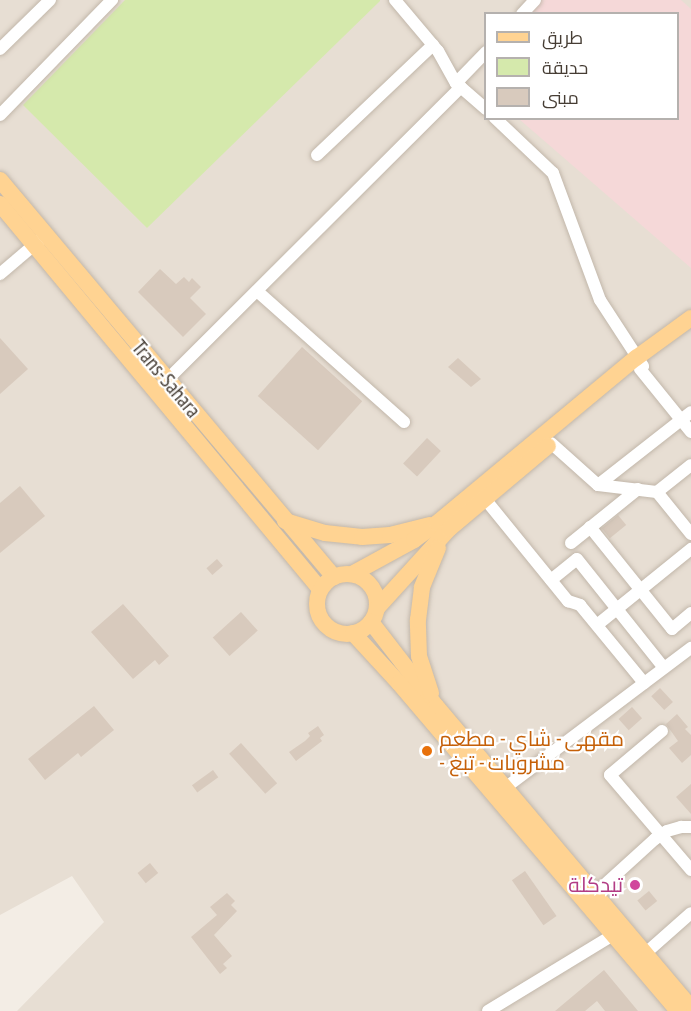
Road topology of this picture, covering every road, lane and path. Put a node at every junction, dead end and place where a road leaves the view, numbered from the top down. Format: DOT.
graph roads {
  1 [pos="50,0"];
  2 [pos="112,0"];
  3 [pos="395,0"];
  4 [pos="535,0"];
  5 [pos="524,12"];
  6 [pos="433,45"];
  7 [pos="0,49"];
  8 [pos="484,54"];
  9 [pos="458,85"];
  10 [pos="484,108"];
  11 [pos="0,115"];
  12 [pos="497,120"];
  13 [pos="317,155"];
  14 [pos="0,180"];
  15 [pos="0,204"];
  16 [pos="40,240"];
  17 [pos="0,273"];
  18 [pos="256,291"];
  19 [pos="691,318"];
  20 [pos="691,332"];
  21 [pos="640,364"];
  22 [pos="167,381"];
  23 [pos="686,416"];
  24 [pos="404,422"];
  25 [pos="691,432"];
  26 [pos="551,443"];
  27 [pos="691,465"];
  28 [pos="598,485"];
  29 [pos="638,489"];
  30 [pos="657,492"];
  31 [pos="485,499"];
  32 [pos="285,521"];
  33 [pos="443,526"];
  34 [pos="590,528"];
  35 [pos="691,534"];
  36 [pos="571,543"];
  37 [pos="691,549"];
  38 [pos="351,574"];
  39 [pos="334,577"];
  40 [pos="551,580"];
  41 [pos="320,589"];
  42 [pos="640,590"];
  43 [pos="617,609"];
  44 [pos="691,613"];
  45 [pos="374,615"];
  46 [pos="597,625"];
  47 [pos="353,633"];
  48 [pos="691,648"];
  49 [pos="664,668"];
  50 [pos="644,683"];
  51 [pos="436,706"];
  52 [pos="662,731"];
  53 [pos="505,788"];
  54 [pos="691,827"];
  55 [pos="661,835"];
  56 [pos="691,870"];
  57 [pos="590,898"];
  58 [pos="691,913"];
  59 [pos="613,935"];
  60 [pos="641,958"];
  61 [pos="691,1008"];
  62 [pos="488,1011"];
  63 [pos="678,1011"];
  1 -- 7 [label="street"];
  2 -- 11 [label="street"];
  3 -- 6 [label="street"];
  4 -- 5 [label="street"];
  6 -- 9 [label="street"];
  6 -- 13 [label="street"];
  8 -- 9 [label="street"];
  9 -- 10 [label="street"];
  9 -- 18 [label="street"];
  12 -- 21 [label="street"];
  14 -- 16 [label="main road, Trans-Sahara"];
  15 -- 16 [label="main road, Trans-Sahara"];
  16 -- 17 [label="street"];
  16 -- 22 [label="main road, Trans-Sahara"];
  16 -- 41 [label="main road, Trans-Sahara"];
  18 -- 22 [label="street"];
  18 -- 24 [label="street"];
  19 -- 21 [label="main road"];
  20 -- 21 [label="main road"];
  21 -- 23 [label="street"];
  21 -- 26 [label="main road"];
  21 -- 33 [label="main road"];
  22 -- 32 [label="main road, Trans-Sahara"];
  23 -- 25 [label="street"];
  23 -- 28 [label="street"];
  26 -- 28 [label="street"];
  26 -- 31 [label="main road"];
  27 -- 30 [label="street"];
  28 -- 29 [label="street"];
  29 -- 30 [label="street"];
  29 -- 34 [label="street"];
  30 -- 35 [label="street"];
  31 -- 33 [label="main road"];
  31 -- 40 [label="street"];
  32 -- 33 [label="main road"];
  32 -- 39 [label="main road, Trans-Sahara"];
  33 -- 38 [label="main road"];
  33 -- 45 [label="main road"];
  33 -- 51 [label="main road"];
  34 -- 36 [label="street"];
  34 -- 42 [label="street"];
  37 -- 42 [label="street"];
  38 -- 39 [label="main road"];
  38 -- 45 [label="main road"];
  39 -- 41 [label="main road"];
  40 -- 43 [label="street"];
  40 -- 46 [label="street"];
  41 -- 47 [label="main road"];
  42 -- 43 [label="street"];
  42 -- 44 [label="street"];
  43 -- 46 [label="street"];
  43 -- 49 [label="street"];
  45 -- 47 [label="main road"];
  45 -- 51 [label="main road"];
  46 -- 50 [label="street"];
  47 -- 57 [label="main road"];
  48 -- 49 [label="street"];
  49 -- 50 [label="street"];
  50 -- 53 [label="street"];
  51 -- 53 [label="main road"];
  52 -- 55 [label="street"];
  53 -- 57 [label="main road"];
  54 -- 55 [label="street"];
  55 -- 56 [label="street"];
  55 -- 57 [label="street"];
  57 -- 59 [label="main road"];
  57 -- 60 [label="main road"];
  58 -- 60 [label="street"];
  59 -- 60 [label="main road"];
  59 -- 62 [label="street"];
  60 -- 61 [label="main road"];
  60 -- 63 [label="main road"];
}
